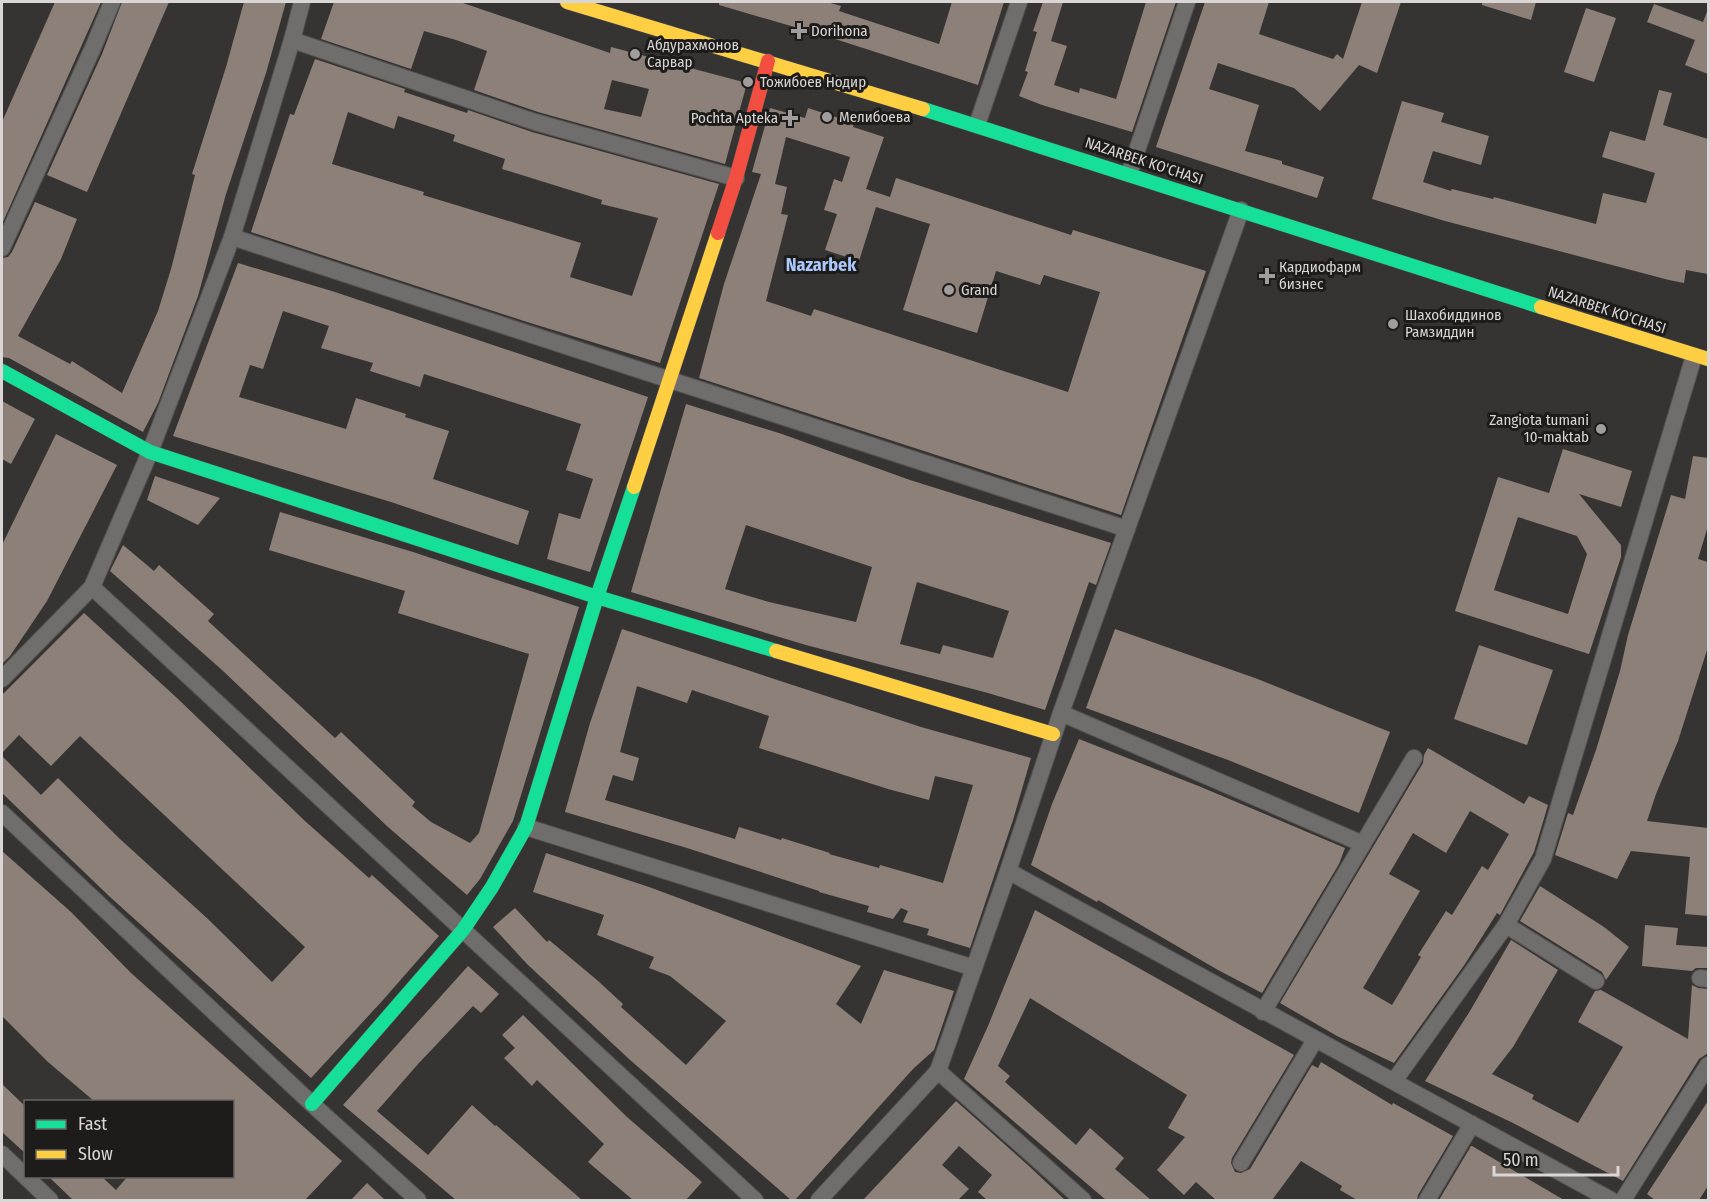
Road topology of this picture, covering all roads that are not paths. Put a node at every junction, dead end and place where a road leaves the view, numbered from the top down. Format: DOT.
graph roads {
  1 [pos="112,2"];
  2 [pos="302,2"];
  3 [pos="567,2"];
  4 [pos="1019,2"];
  5 [pos="1187,2"];
  6 [pos="292,40"];
  7 [pos="768,61"];
  8 [pos="976,125"];
  9 [pos="1129,174"];
  10 [pos="736,178"];
  11 [pos="1241,210"];
  12 [pos="232,237"];
  13 [pos="2,248"];
  14 [pos="1701,357"];
  15 [pos="2,371"];
  16 [pos="670,378"];
  17 [pos="150,452"];
  18 [pos="1127,529"];
  19 [pos="92,587"];
  20 [pos="597,597"];
  21 [pos="2,679"];
  22 [pos="1061,713"];
  23 [pos="1053,734"];
  24 [pos="1414,758"];
  25 [pos="2,813"];
  26 [pos="526,827"];
  27 [pos="1363,844"];
  28 [pos="1008,870"];
  29 [pos="1506,924"];
  30 [pos="463,930"];
  31 [pos="974,968"];
  32 [pos="1596,981"];
  33 [pos="1263,1012"];
  34 [pos="1315,1040"];
  35 [pos="1708,1065"];
  36 [pos="938,1071"];
  37 [pos="1394,1082"];
  38 [pos="312,1104"];
  39 [pos="1472,1124"];
  40 [pos="2,1154"];
  41 [pos="1241,1163"];
  42 [pos="24,1175"];
  43 [pos="27,1178"];
  44 [pos="50,1200"];
  45 [pos="418,1200"];
  46 [pos="755,1200"];
  47 [pos="819,1200"];
  48 [pos="1083,1200"];
  49 [pos="1427,1200"];
  50 [pos="1611,1200"];
  51 [pos="1623,1200"];
  1 -- 13 [label="street"];
  2 -- 6 [label="street"];
  3 -- 7 [label="street, NAZARBEK KO'CHASI"];
  4 -- 8 [label="street"];
  5 -- 9 [label="street"];
  6 -- 10 [label="street"];
  6 -- 12 [label="street"];
  7 -- 8 [label="street, NAZARBEK KO'CHASI"];
  7 -- 10 [label="street"];
  8 -- 9 [label="street, NAZARBEK KO'CHASI"];
  9 -- 11 [label="street, NAZARBEK KO'CHASI"];
  10 -- 16 [label="street"];
  11 -- 14 [label="street, NAZARBEK KO'CHASI"];
  11 -- 18 [label="street"];
  12 -- 16 [label="street"];
  12 -- 17 [label="street"];
  14 -- 29 [label="street"];
  15 -- 17 [label="street"];
  16 -- 18 [label="street"];
  16 -- 20 [label="street"];
  17 -- 19 [label="street"];
  17 -- 20 [label="street"];
  18 -- 22 [label="street"];
  19 -- 21 [label="street"];
  19 -- 30 [label="street"];
  20 -- 23 [label="street"];
  20 -- 26 [label="street"];
  22 -- 23 [label="street"];
  22 -- 27 [label="street"];
  23 -- 28 [label="street"];
  24 -- 27 [label="street"];
  25 -- 38 [label="street"];
  26 -- 30 [label="street"];
  26 -- 31 [label="street"];
  27 -- 33 [label="street"];
  28 -- 31 [label="street"];
  28 -- 33 [label="street"];
  29 -- 32 [label="street"];
  29 -- 37 [label="street"];
  30 -- 38 [label="street"];
  30 -- 46 [label="street"];
  31 -- 36 [label="street"];
  33 -- 34 [label="street"];
  34 -- 37 [label="street"];
  34 -- 41 [label="street"];
  35 -- 51 [label="street"];
  36 -- 47 [label="street"];
  36 -- 48 [label="street"];
  37 -- 39 [label="street"];
  38 -- 45 [label="street"];
  39 -- 49 [label="street"];
  39 -- 50 [label="street"];
  40 -- 42 [label="street"];
  43 -- 44 [label="street"];
}
